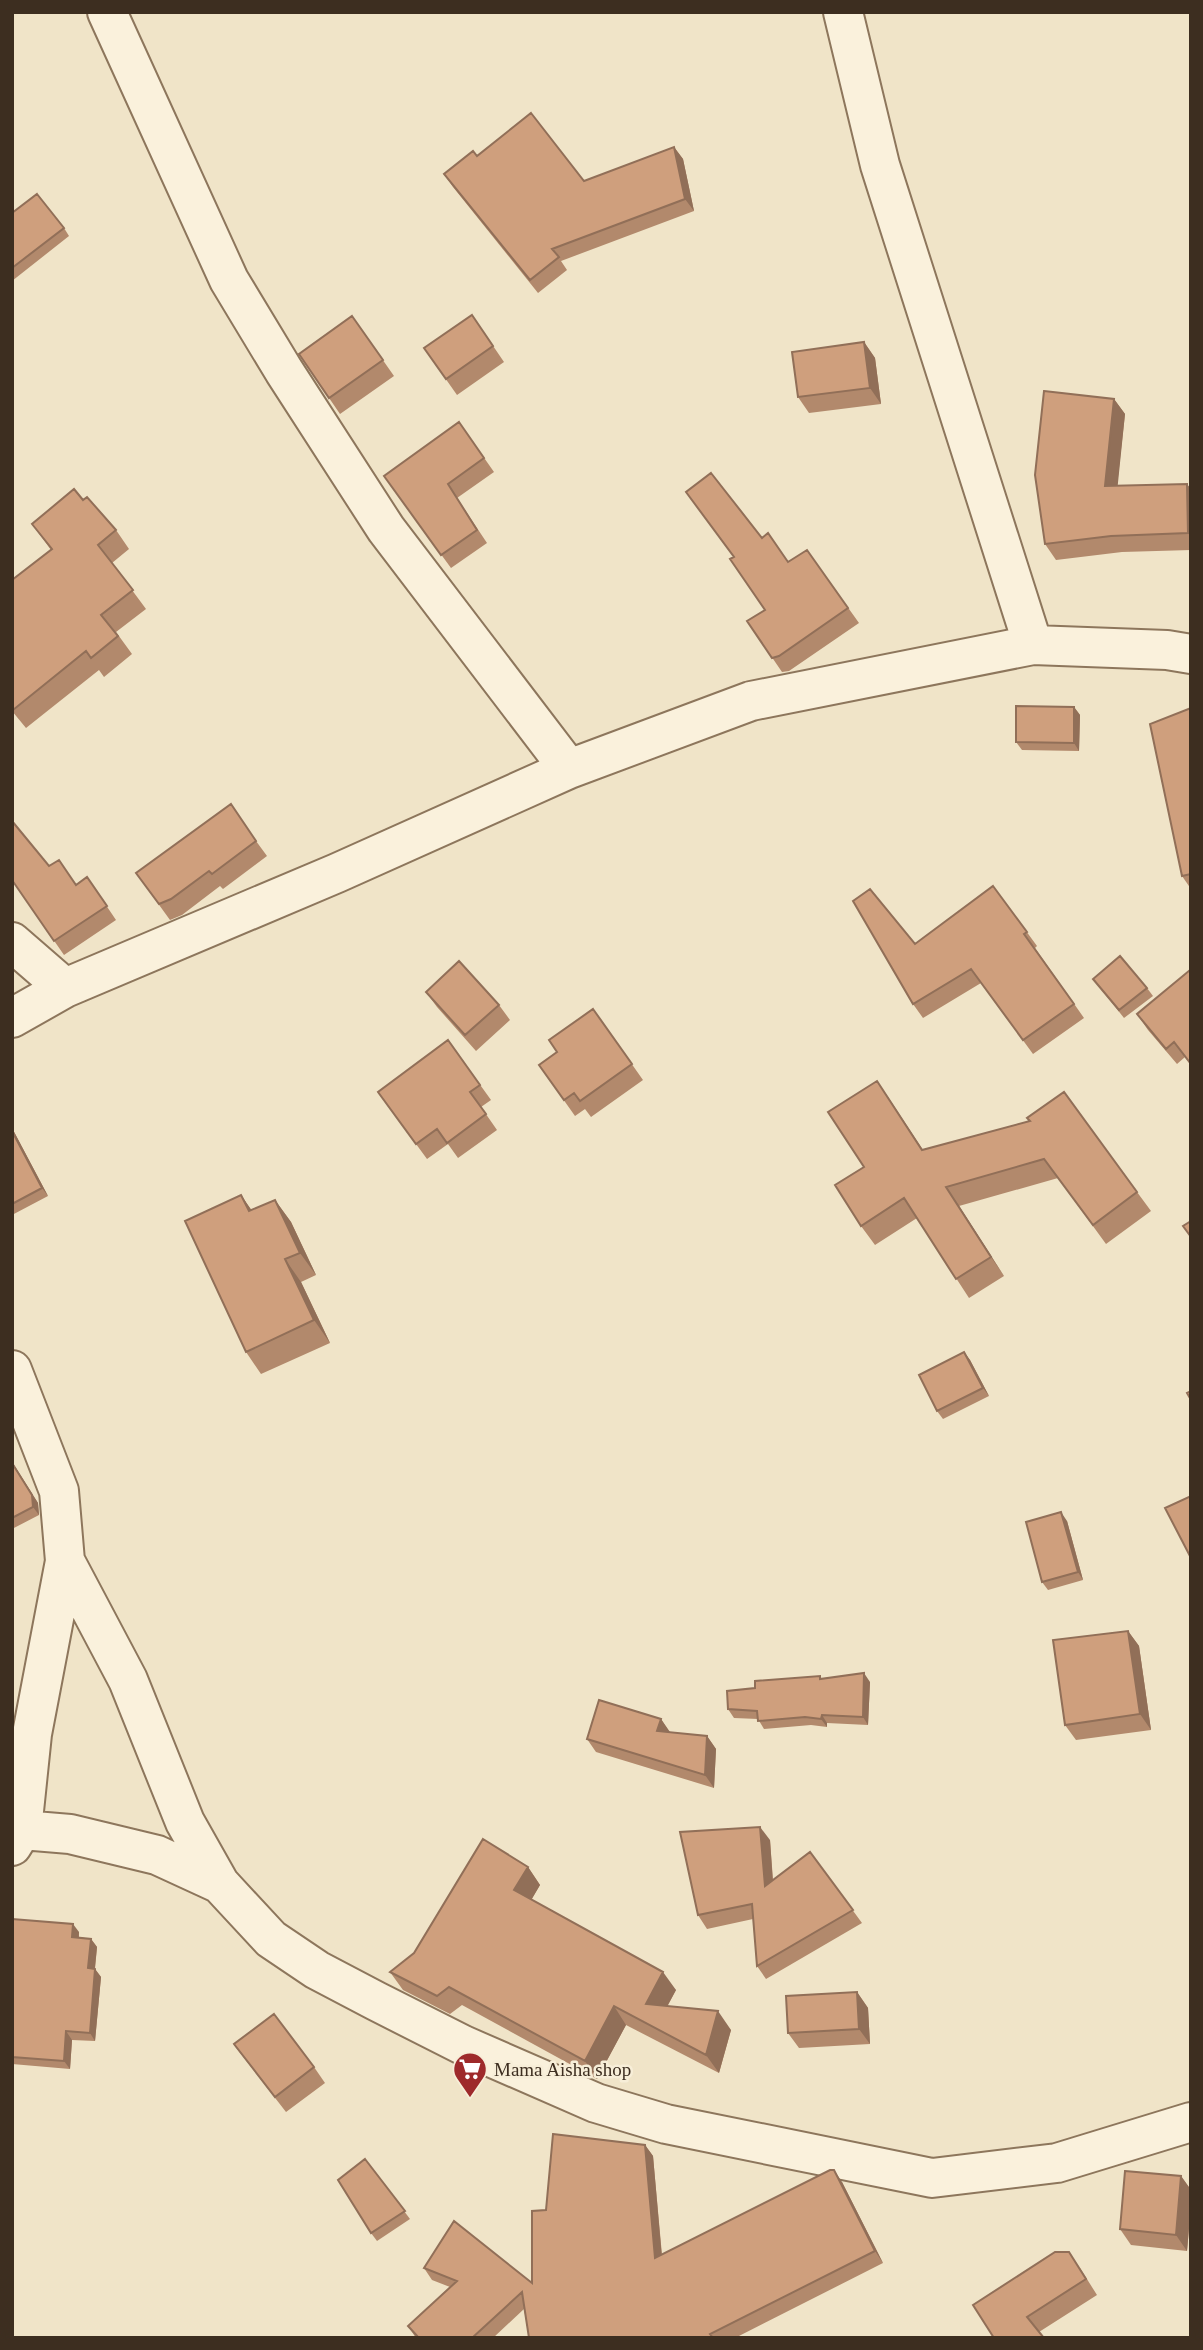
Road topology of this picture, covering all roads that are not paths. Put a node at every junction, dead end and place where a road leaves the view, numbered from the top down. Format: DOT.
graph roads {
  1 [pos="107,12"];
  2 [pos="843,12"];
  3 [pos="1033,645"];
  4 [pos="1191,654"];
  5 [pos="569,769"];
  6 [pos="12,942"];
  7 [pos="65,988"];
  8 [pos="12,1018"];
  9 [pos="12,1370"];
  10 [pos="65,1561"];
  11 [pos="17,1838"];
  12 [pos="220,1884"];
  13 [pos="1191,2122"];
  1 -- 5 [label="street"];
  2 -- 3 [label="street"];
  3 -- 4 [label="street"];
  3 -- 5 [label="street"];
  5 -- 7 [label="street"];
  6 -- 7 [label="street"];
  7 -- 8 [label="street"];
  9 -- 10 [label="street"];
  10 -- 11 [label="street"];
  10 -- 12 [label="street"];
  11 -- 12 [label="street"];
  12 -- 13 [label="street"];
}
